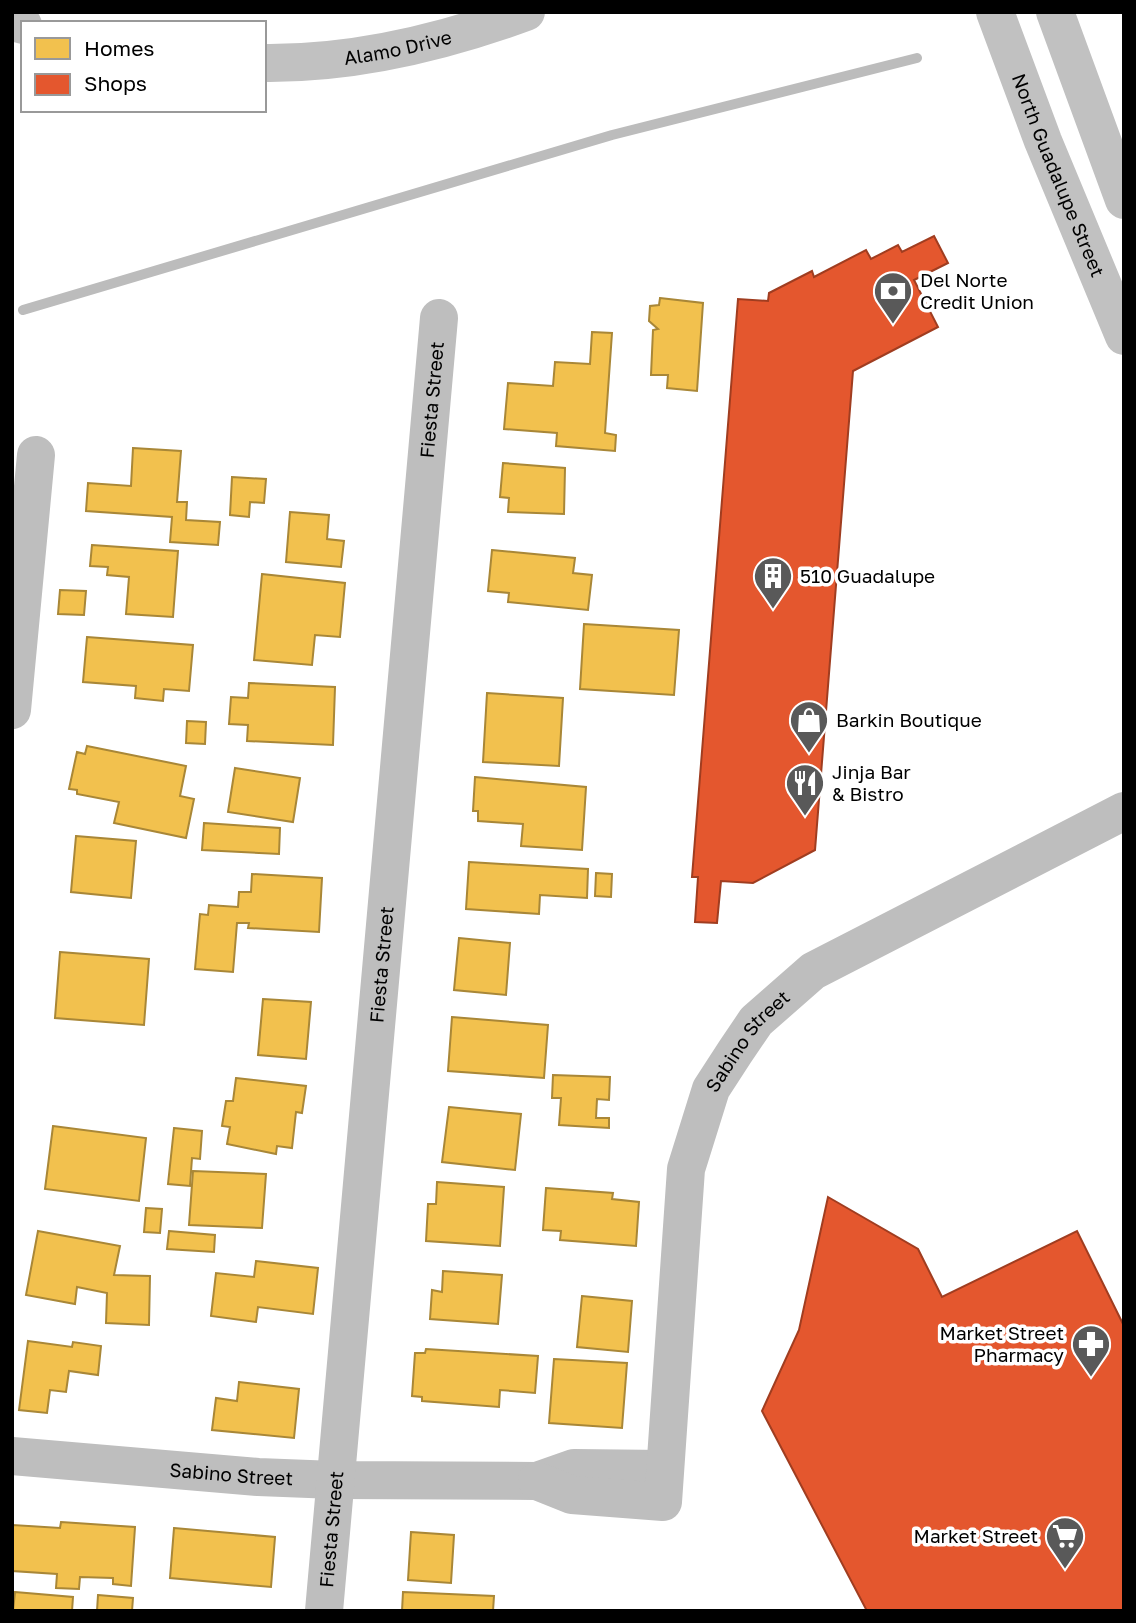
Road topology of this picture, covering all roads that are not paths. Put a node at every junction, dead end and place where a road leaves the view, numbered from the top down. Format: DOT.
graph roads {
  1 [pos="526,12"];
  2 [pos="995,12"];
  3 [pos="1055,12"];
  4 [pos="266,63"];
  5 [pos="1124,200"];
  6 [pos="439,318"];
  7 [pos="1124,336"];
  8 [pos="36,455"];
  9 [pos="12,710"];
  10 [pos="1124,811"];
  11 [pos="12,1456"];
  12 [pos="335,1480"];
  13 [pos="324,1611"];
  1 -- 4 [label="main road, Alamo Drive"];
  2 -- 7 [label="main road, North Guadalupe Street"];
  3 -- 5 [label="main road"];
  6 -- 12 [label="street, Fiesta Street"];
  8 -- 9 [label="street"];
  10 -- 12 [label="street, Sabino Street"];
  11 -- 12 [label="street, Sabino Street"];
  12 -- 13 [label="street, Fiesta Street"];
}
